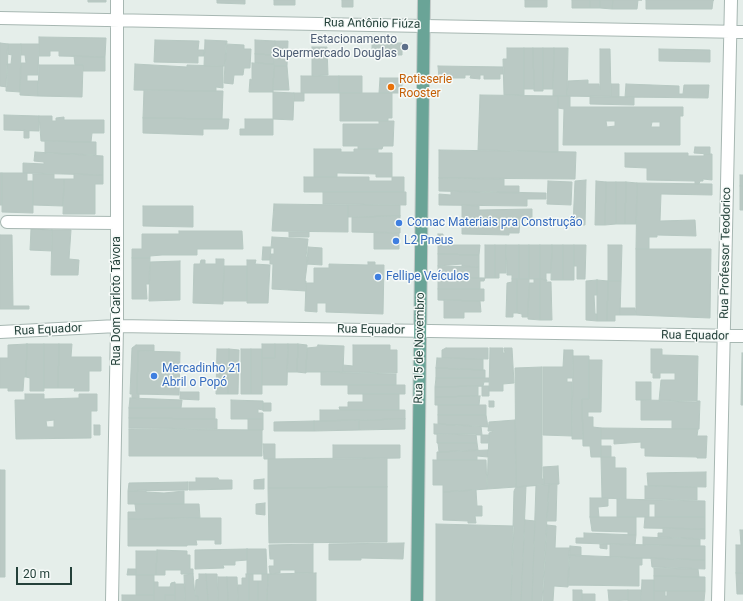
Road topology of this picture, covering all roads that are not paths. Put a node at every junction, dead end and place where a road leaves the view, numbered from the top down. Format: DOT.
graph roads {
  1 [pos="117,0"];
  2 [pos="424,0"];
  3 [pos="731,0"];
  4 [pos="0,18"];
  5 [pos="117,20"];
  6 [pos="424,25"];
  7 [pos="731,32"];
  8 [pos="743,32"];
  9 [pos="8,222"];
  10 [pos="117,223"];
  11 [pos="117,326"];
  12 [pos="420,331"];
  13 [pos="0,332"];
  14 [pos="724,336"];
  15 [pos="743,336"];
  16 [pos="112,601"];
  17 [pos="417,601"];
  18 [pos="718,601"];
  1 -- 5 [label="street, Rua Dom Carloto Távora"];
  2 -- 6 [label="main road, Rua 15 de Novembro"];
  3 -- 7 [label="street, Rua Professor Teodorico"];
  4 -- 5 [label="street, Rua Antônio Fiúza"];
  5 -- 6 [label="street, Rua Antônio Fiúza"];
  5 -- 10 [label="street, Rua Dom Carloto Távora"];
  6 -- 7 [label="street, Rua Antônio Fiúza"];
  6 -- 12 [label="main road, Rua 15 de Novembro"];
  7 -- 8 [label="street, Rua Antônio Fiúza"];
  7 -- 14 [label="street, Rua Professor Teodorico"];
  9 -- 10 [label="street"];
  10 -- 11 [label="street, Rua Dom Carloto Távora"];
  11 -- 12 [label="street, Rua Equador"];
  11 -- 13 [label="street, Rua Equador"];
  11 -- 16 [label="street, Rua Dom Carloto Távora"];
  12 -- 14 [label="street, Rua Equador"];
  12 -- 17 [label="main road, Rua 15 de Novembro"];
  14 -- 15 [label="street, Rua Equador"];
  14 -- 18 [label="street, Rua Professor Teodorico"];
}
